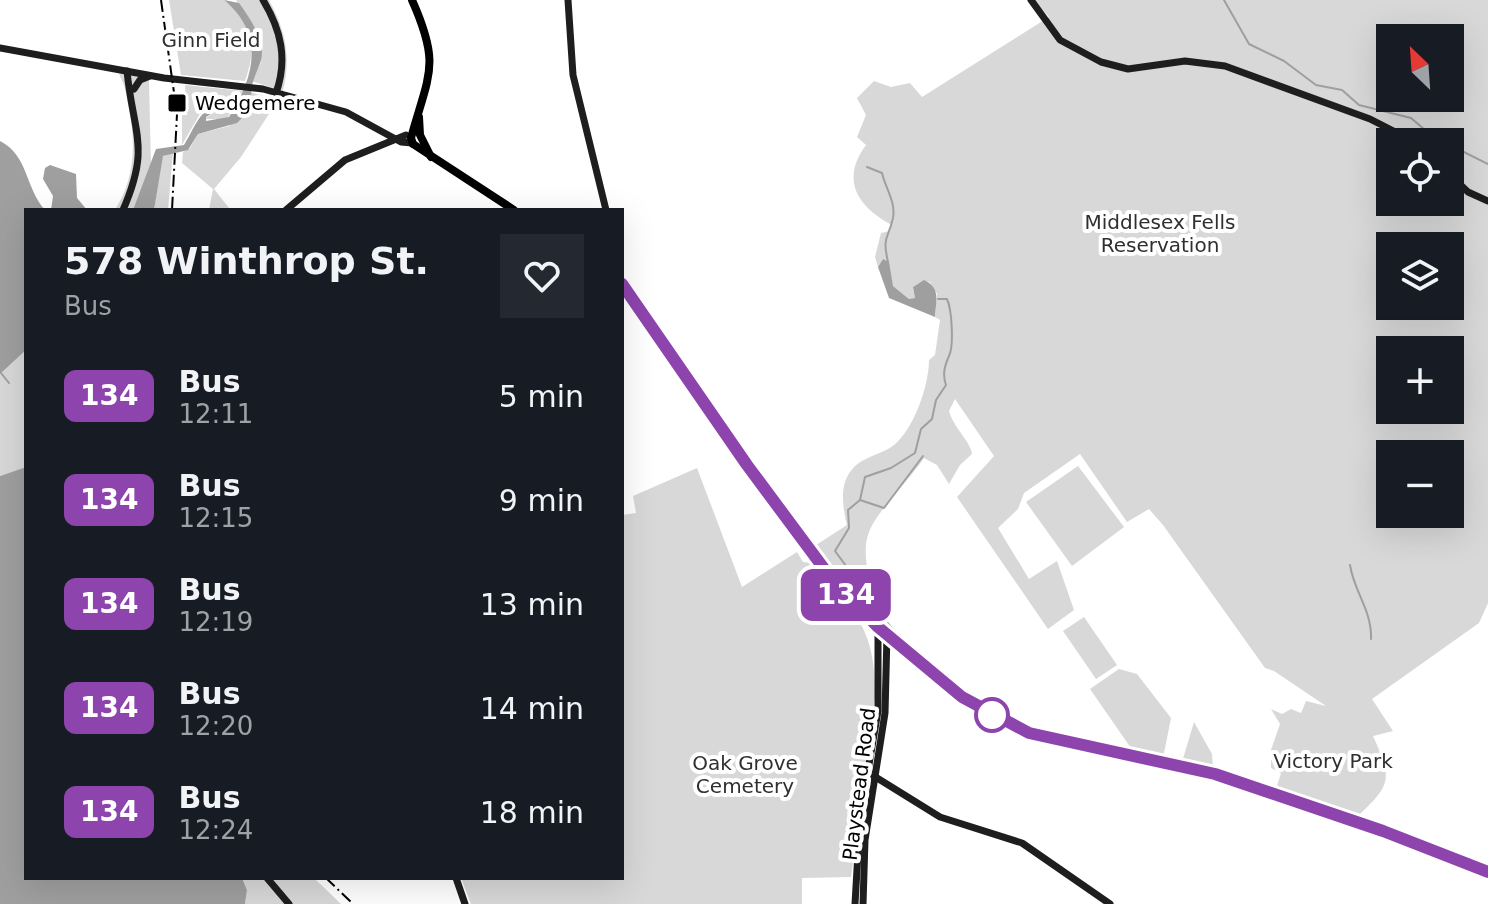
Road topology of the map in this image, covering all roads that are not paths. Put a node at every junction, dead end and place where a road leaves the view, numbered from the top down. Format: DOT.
graph roads {
  1 [pos="263,0"];
  2 [pos="412,0"];
  3 [pos="568,0"];
  4 [pos="1031,0"];
  5 [pos="0,48"];
  6 [pos="130,71"];
  7 [pos="282,74"];
  8 [pos="151,76"];
  9 [pos="256,88"];
  10 [pos="134,89"];
  11 [pos="276,93"];
  12 [pos="133,102"];
  13 [pos="1388,128"];
  14 [pos="387,132"];
  15 [pos="414,138"];
  16 [pos="398,140"];
  17 [pos="1464,188"];
  18 [pos="1488,201"];
  19 [pos="124,208"];
  20 [pos="288,208"];
  21 [pos="511,208"];
  22 [pos="606,208"];
  23 [pos="624,287"];
  24 [pos="878,627"];
  25 [pos="887,634"];
  26 [pos="882,668"];
  27 [pos="873,775"];
  28 [pos="1488,872"];
  29 [pos="269,880"];
  30 [pos="457,880"];
  31 [pos="289,904"];
  32 [pos="465,904"];
  33 [pos="855,904"];
  34 [pos="863,904"];
  35 [pos="1110,904"];
  1 -- 7 [label="main road"];
  2 -- 15 [label="main road"];
  3 -- 22 [label="main road"];
  4 -- 13 [label="main road"];
  5 -- 6 [label="main road"];
  6 -- 8 [label="main road"];
  6 -- 10 [label="main road"];
  6 -- 12 [label="main road"];
  7 -- 9 [label="main road"];
  7 -- 11 [label="main road"];
  8 -- 9 [label="main road"];
  8 -- 10 [label="main road"];
  9 -- 11 [label="main road"];
  10 -- 12 [label="main road"];
  11 -- 14 [label="main road"];
  12 -- 19 [label="main road"];
  14 -- 15 [label="main road"];
  14 -- 16 [label="main road"];
  15 -- 16 [label="main road"];
  15 -- 21 [label="main road"];
  16 -- 20 [label="main road"];
  17 -- 18 [label="main road"];
  23 -- 24 [label="main road"];
  24 -- 25 [label="main road"];
  24 -- 26 [label="main road, Playstead Road"];
  25 -- 26 [label="main road, Playstead Road"];
  25 -- 28 [label="main road"];
  26 -- 27 [label="main road, Playstead Road"];
  27 -- 33 [label="main road, Playstead Road"];
  27 -- 34 [label="main road, Playstead Road"];
  27 -- 35 [label="main road"];
  29 -- 31 [label="main road"];
  30 -- 32 [label="main road"];
}
